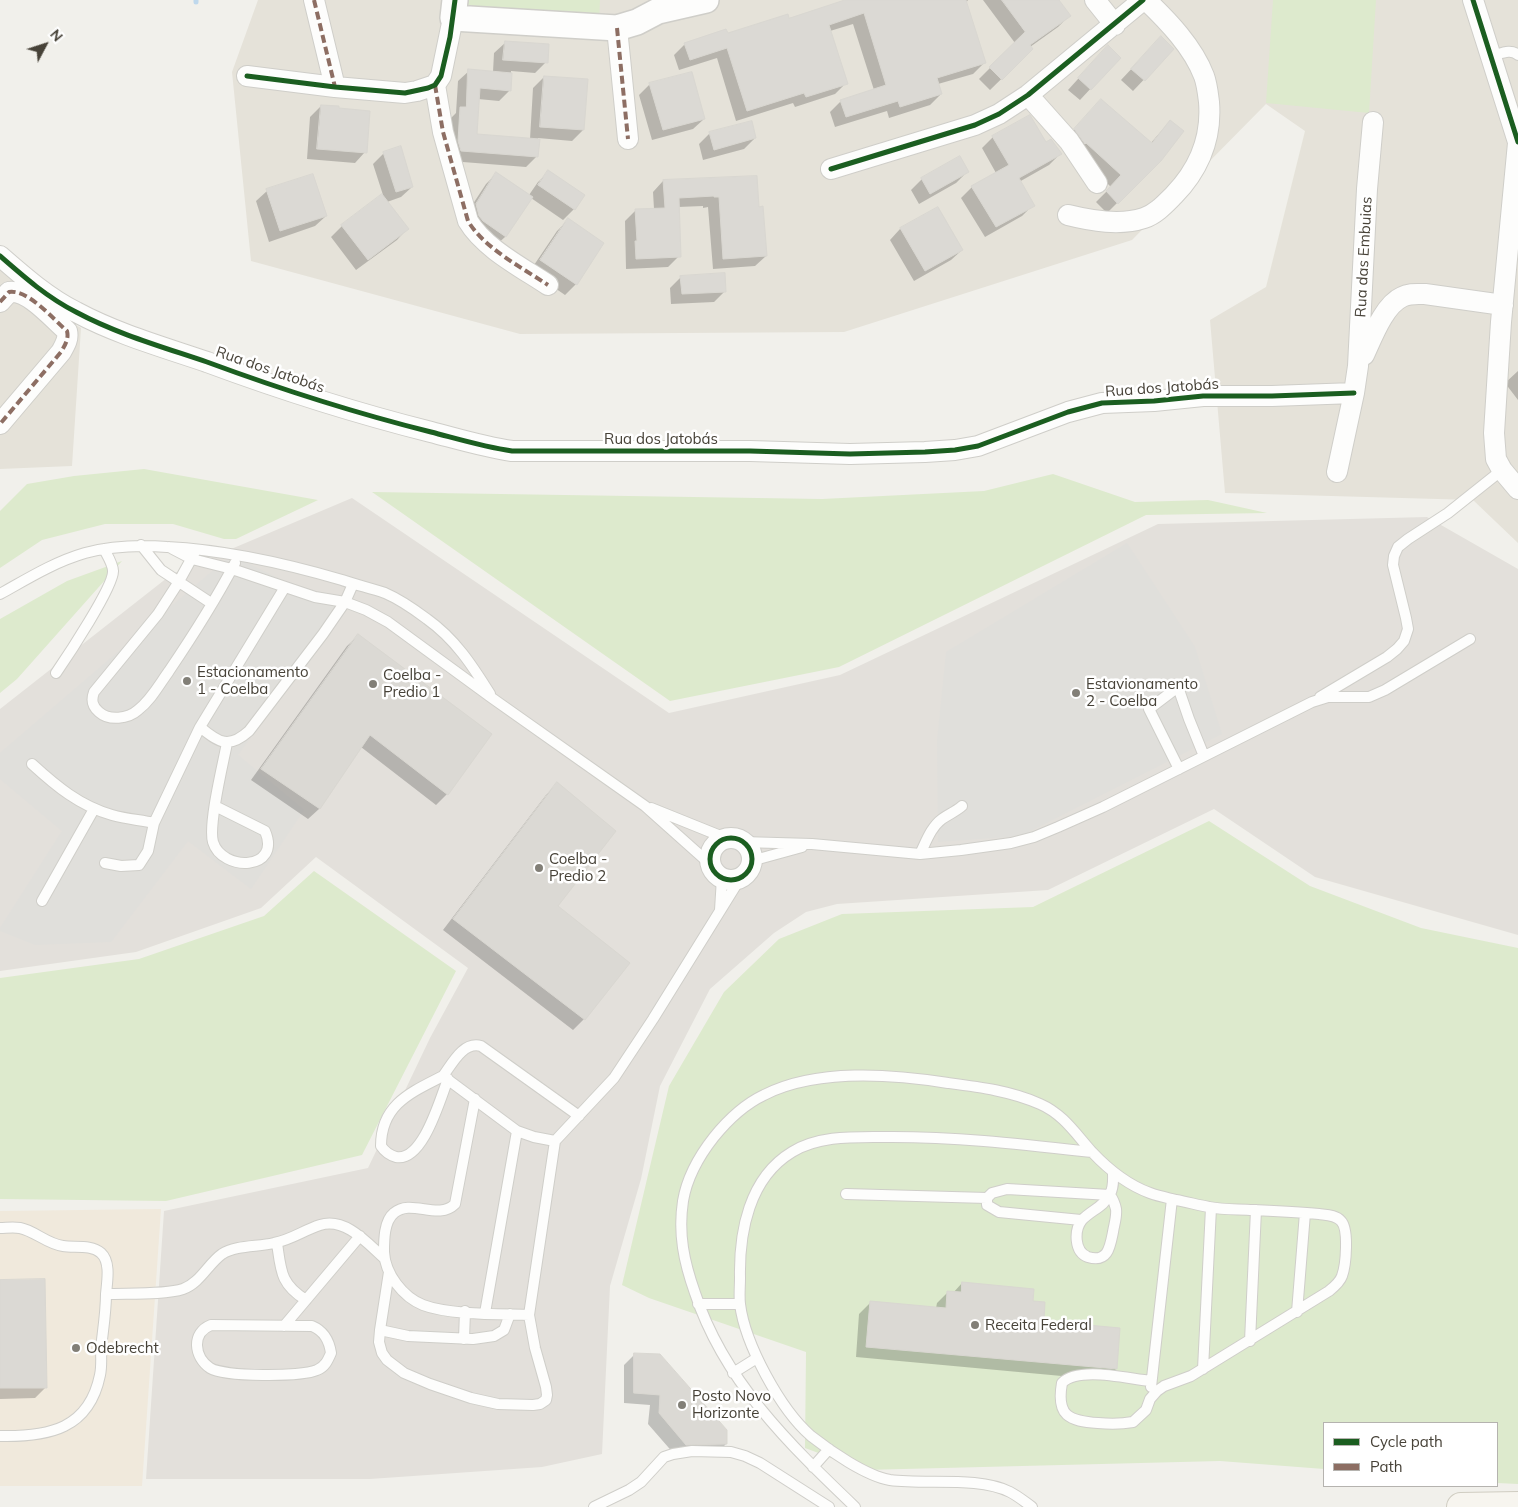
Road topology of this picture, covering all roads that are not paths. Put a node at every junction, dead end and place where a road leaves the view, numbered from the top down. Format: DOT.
graph roads {
  1 [pos="314,0"];
  2 [pos="706,0"];
  3 [pos="1095,0"];
  4 [pos="1145,0"];
  5 [pos="1473,0"];
  6 [pos="650,6"];
  7 [pos="454,9"];
  8 [pos="1115,25"];
  9 [pos="617,28"];
  10 [pos="1518,55"];
  11 [pos="1491,56"];
  12 [pos="247,76"];
  13 [pos="435,85"];
  14 [pos="335,87"];
  15 [pos="1028,95"];
  16 [pos="1373,122"];
  17 [pos="628,139"];
  18 [pos="1518,143"];
  19 [pos="831,169"];
  20 [pos="1097,183"];
  21 [pos="1068,214"];
  22 [pos="0,256"];
  23 [pos="548,285"];
  24 [pos="1,297"];
  25 [pos="1503,305"];
  26 [pos="1358,366"];
  27 [pos="1354,393"];
  28 [pos="0,424"];
  29 [pos="1502,470"];
  30 [pos="1337,472"];
  31 [pos="1518,489"];
  32 [pos="141,545"];
  33 [pos="169,547"];
  34 [pos="196,548"];
  35 [pos="104,549"];
  36 [pos="240,554"];
  37 [pos="192,559"];
  38 [pos="232,568"];
  39 [pos="178,583"];
  40 [pos="353,584"];
  41 [pos="285,587"];
  42 [pos="0,594"];
  43 [pos="345,602"];
  44 [pos="211,603"];
  45 [pos="1470,640"];
  46 [pos="56,673"];
  47 [pos="492,698"];
  48 [pos="1312,702"];
  49 [pos="200,727"];
  50 [pos="227,743"];
  51 [pos="1204,756"];
  52 [pos="32,764"];
  53 [pos="1179,769"];
  54 [pos="215,806"];
  55 [pos="645,806"];
  56 [pos="962,806"];
  57 [pos="94,809"];
  58 [pos="154,823"];
  59 [pos="735,840"];
  60 [pos="812,844"];
  61 [pos="920,854"];
  62 [pos="105,863"];
  63 [pos="731,870"];
  64 [pos="42,901"];
  65 [pos="720,914"];
  66 [pos="446,1078"];
  67 [pos="475,1100"];
  68 [pos="579,1116"];
  69 [pos="517,1131"];
  70 [pos="555,1141"];
  71 [pos="1092,1152"];
  72 [pos="1113,1172"];
  73 [pos="846,1194"];
  74 [pos="1110,1195"];
  75 [pos="986,1198"];
  76 [pos="1172,1199"];
  77 [pos="1211,1208"];
  78 [pos="1256,1210"];
  79 [pos="1305,1213"];
  80 [pos="1081,1220"];
  81 [pos="0,1228"];
  82 [pos="360,1236"];
  83 [pos="276,1243"];
  84 [pos="385,1259"];
  85 [pos="389,1272"];
  86 [pos="106,1294"];
  87 [pos="306,1300"];
  88 [pos="698,1304"];
  89 [pos="740,1304"];
  90 [pos="466,1312"];
  91 [pos="1297,1312"];
  92 [pos="485,1313"];
  93 [pos="510,1314"];
  94 [pos="529,1315"];
  95 [pos="284,1326"];
  96 [pos="380,1330"];
  97 [pos="464,1339"];
  98 [pos="1250,1341"];
  99 [pos="757,1358"];
  100 [pos="1203,1369"];
  101 [pos="733,1373"];
  102 [pos="1151,1381"];
  103 [pos="1150,1399"];
  104 [pos="0,1436"];
  105 [pos="829,1449"];
  106 [pos="813,1467"];
  107 [pos="1518,1506"];
  108 [pos="594,1507"];
  109 [pos="829,1507"];
  110 [pos="855,1507"];
  111 [pos="1032,1507"];
  112 [pos="1462,1507"];
  1 -- 14 [label="street"];
  2 -- 6 [label="street"];
  3 -- 8 [label="street"];
  4 -- 8 [label="street"];
  4 -- 21 [label="street"];
  5 -- 11 [label="street"];
  6 -- 9 [label="street"];
  7 -- 9 [label="street"];
  7 -- 13 [label="street"];
  8 -- 15 [label="street"];
  9 -- 17 [label="street"];
  10 -- 11 [label="lane"];
  11 -- 18 [label="street"];
  12 -- 14 [label="street"];
  13 -- 14 [label="street"];
  13 -- 23 [label="street"];
  15 -- 19 [label="street"];
  15 -- 20 [label="street"];
  16 -- 26 [label="street, Rua das Embuias"];
  18 -- 25 [label="street"];
  22 -- 27 [label="street, Rua dos Jatobás"];
  24 -- 28 [label="street"];
  25 -- 26 [label="street"];
  25 -- 29 [label="street"];
  26 -- 27 [label="street, Rua das Embuias"];
  27 -- 30 [label="street"];
  29 -- 31 [label="street"];
  29 -- 48 [label="lane"];
  32 -- 33 [label="lane"];
  32 -- 35 [label="lane"];
  32 -- 39 [label="lane"];
  33 -- 34 [label="lane"];
  33 -- 37 [label="lane"];
  34 -- 36 [label="lane"];
  34 -- 37 [label="lane"];
  35 -- 42 [label="lane"];
  35 -- 46 [label="lane"];
  36 -- 38 [label="lane"];
  36 -- 40 [label="lane"];
  37 -- 38 [label="lane"];
  37 -- 39 [label="lane"];
  38 -- 41 [label="lane"];
  38 -- 44 [label="lane"];
  39 -- 44 [label="lane"];
  39 -- 44 [label="lane"];
  40 -- 43 [label="lane"];
  40 -- 47 [label="lane"];
  41 -- 43 [label="lane"];
  41 -- 49 [label="lane"];
  43 -- 47 [label="lane"];
  43 -- 50 [label="lane"];
  45 -- 48 [label="lane"];
  47 -- 55 [label="lane"];
  48 -- 51 [label="lane"];
  49 -- 50 [label="lane"];
  49 -- 58 [label="lane"];
  50 -- 54 [label="lane"];
  51 -- 53 [label="lane"];
  51 -- 53 [label="lane"];
  52 -- 57 [label="lane"];
  53 -- 61 [label="lane"];
  54 -- 54 [label="lane"];
  55 -- 59 [label="lane"];
  55 -- 63 [label="lane"];
  56 -- 61 [label="lane"];
  57 -- 58 [label="lane"];
  57 -- 64 [label="lane"];
  58 -- 62 [label="lane"];
  59 -- 60 [label="lane"];
  59 -- 63 [label="street"];
  59 -- 63 [label="street"];
  60 -- 61 [label="lane"];
  60 -- 63 [label="lane"];
  63 -- 65 [label="lane"];
  63 -- 65 [label="lane"];
  65 -- 68 [label="lane"];
  66 -- 66 [label="lane"];
  66 -- 67 [label="lane"];
  66 -- 68 [label="lane"];
  67 -- 69 [label="lane"];
  67 -- 84 [label="lane"];
  68 -- 70 [label="lane"];
  69 -- 70 [label="lane"];
  69 -- 92 [label="lane"];
  70 -- 94 [label="lane"];
  71 -- 72 [label="lane"];
  71 -- 88 [label="lane"];
  71 -- 89 [label="lane"];
  72 -- 74 [label="lane"];
  72 -- 76 [label="lane"];
  73 -- 75 [label="lane"];
  74 -- 75 [label="lane"];
  74 -- 80 [label="lane"];
  74 -- 80 [label="lane"];
  75 -- 80 [label="lane"];
  76 -- 77 [label="lane"];
  76 -- 102 [label="lane"];
  77 -- 78 [label="lane"];
  77 -- 100 [label="lane"];
  78 -- 79 [label="lane"];
  78 -- 98 [label="lane"];
  79 -- 91 [label="lane"];
  79 -- 91 [label="lane"];
  81 -- 86 [label="lane"];
  82 -- 83 [label="lane"];
  82 -- 84 [label="lane"];
  82 -- 87 [label="lane"];
  83 -- 86 [label="lane"];
  83 -- 87 [label="lane"];
  84 -- 85 [label="lane"];
  85 -- 90 [label="lane"];
  85 -- 96 [label="lane"];
  86 -- 104 [label="lane"];
  87 -- 95 [label="lane"];
  88 -- 89 [label="lane"];
  88 -- 101 [label="lane"];
  89 -- 99 [label="lane"];
  90 -- 92 [label="lane"];
  90 -- 97 [label="lane"];
  91 -- 98 [label="lane"];
  92 -- 93 [label="lane"];
  93 -- 94 [label="lane"];
  93 -- 97 [label="lane"];
  94 -- 96 [label="lane"];
  95 -- 95 [label="lane"];
  96 -- 97 [label="lane"];
  98 -- 100 [label="lane"];
  99 -- 101 [label="lane"];
  99 -- 105 [label="lane"];
  100 -- 103 [label="lane"];
  101 -- 106 [label="lane"];
  102 -- 103 [label="lane"];
  102 -- 103 [label="lane"];
  105 -- 106 [label="lane"];
  105 -- 111 [label="lane"];
  106 -- 110 [label="lane"];
  107 -- 112 [label="main road"];
  108 -- 109 [label="lane"];
}
